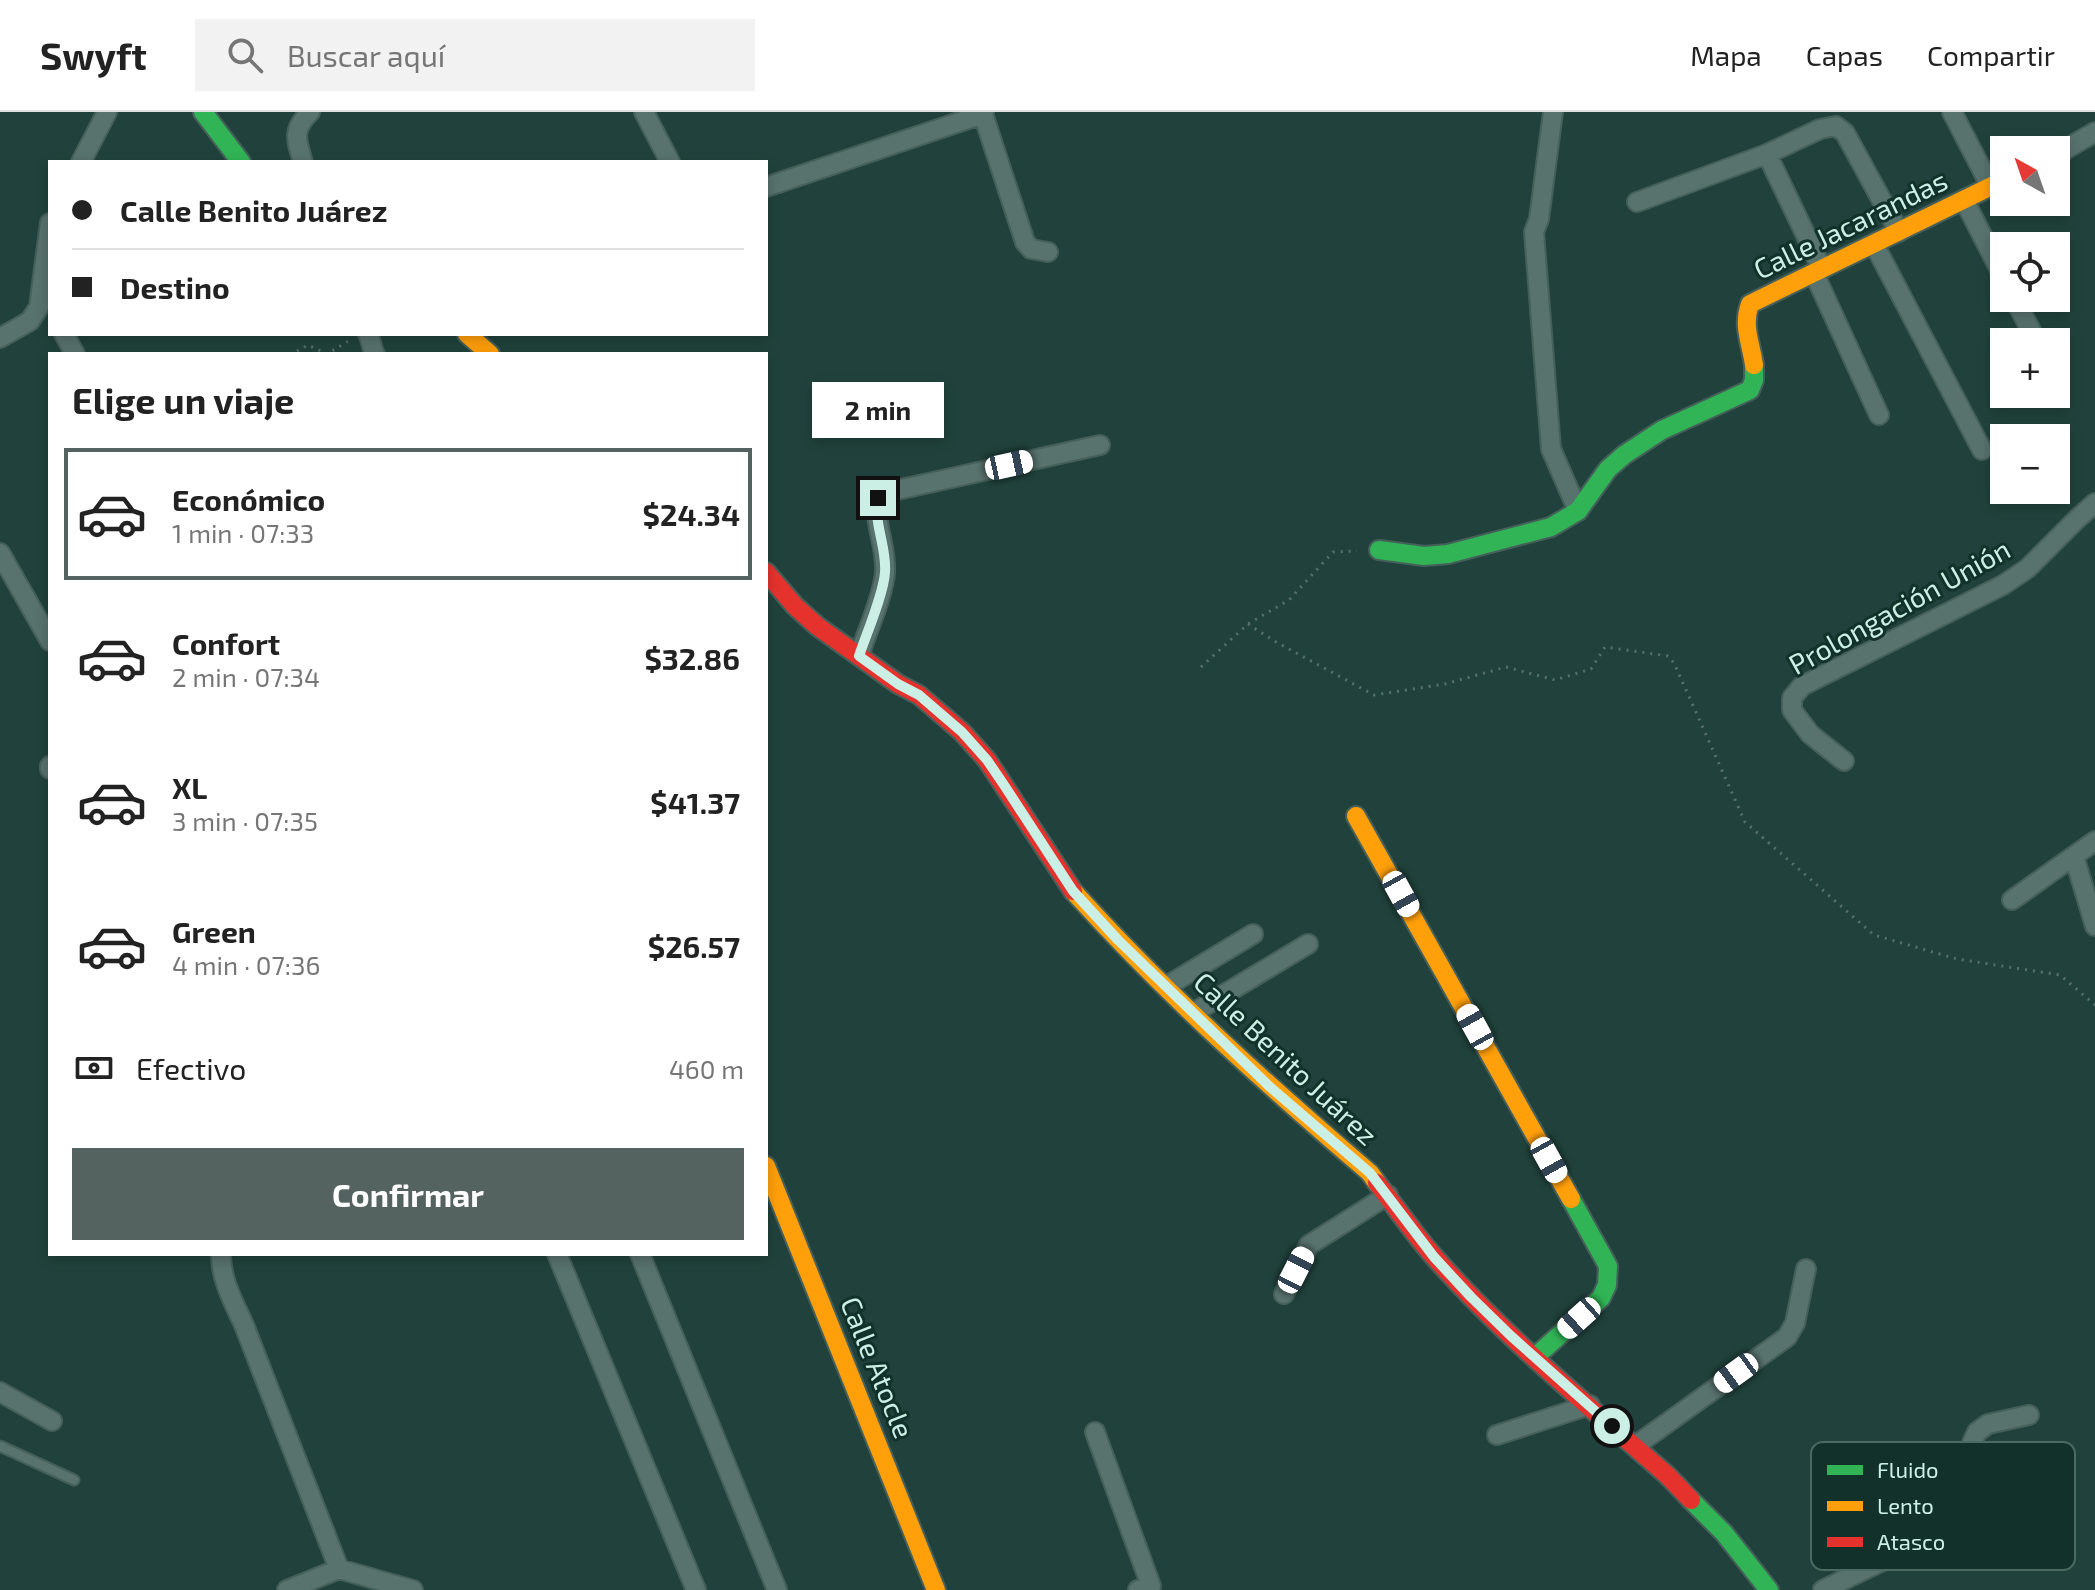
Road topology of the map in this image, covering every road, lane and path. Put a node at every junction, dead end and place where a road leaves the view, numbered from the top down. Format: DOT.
graph roads {
  1 [pos="107,112"];
  2 [pos="203,112"];
  3 [pos="310,112"];
  4 [pos="644,112"];
  5 [pos="1553,112"];
  6 [pos="1952,112"];
  7 [pos="984,113"];
  8 [pos="2095,132"];
  9 [pos="2070,147"];
  10 [pos="1767,154"];
  11 [pos="88,159"];
  12 [pos="239,160"];
  13 [pos="302,160"];
  14 [pos="669,160"];
  15 [pos="1990,173"];
  16 [pos="768,186"];
  17 [pos="1990,187"];
  18 [pos="1964,200"];
  19 [pos="1637,202"];
  20 [pos="1899,232"];
  21 [pos="48,236"];
  22 [pos="1874,244"];
  23 [pos="1990,251"];
  24 [pos="1048,252"];
  25 [pos="1818,271"];
  26 [pos="46,300"];
  27 [pos="356,336"];
  28 [pos="469,336"];
  29 [pos="0,338"];
  30 [pos="297,351"];
  31 [pos="323,352"];
  32 [pos="330,352"];
  33 [pos="488,352"];
  34 [pos="1879,415"];
  35 [pos="1100,445"];
  36 [pos="1982,450"];
  37 [pos="2095,503"];
  38 [pos="1578,511"];
  39 [pos="1379,550"];
  40 [pos="0,553"];
  41 [pos="768,574"];
  42 [pos="42,607"];
  43 [pos="1248,624"];
  44 [pos="48,632"];
  45 [pos="859,656"];
  46 [pos="1201,667"];
  47 [pos="1844,761"];
  48 [pos="1356,816"];
  49 [pos="2095,841"];
  50 [pos="2074,856"];
  51 [pos="2012,900"];
  52 [pos="2095,926"];
  53 [pos="1253,934"];
  54 [pos="1308,944"];
  55 [pos="1167,986"];
  56 [pos="2095,1005"];
  57 [pos="1193,1013"];
  58 [pos="768,1171"];
  59 [pos="1388,1195"];
  60 [pos="221,1256"];
  61 [pos="558,1256"];
  62 [pos="641,1256"];
  63 [pos="1806,1269"];
  64 [pos="1284,1294"];
  65 [pos="1535,1357"];
  66 [pos="0,1392"];
  67 [pos="1590,1405"];
  68 [pos="2029,1415"];
  69 [pos="52,1421"];
  70 [pos="1095,1432"];
  71 [pos="1497,1435"];
  72 [pos="1972,1442"];
  73 [pos="0,1446"];
  74 [pos="1635,1446"];
  75 [pos="74,1480"];
  76 [pos="339,1569"];
  77 [pos="1864,1570"];
  78 [pos="287,1590"];
  79 [pos="410,1590"];
  80 [pos="696,1590"];
  81 [pos="777,1590"];
  82 [pos="936,1590"];
  83 [pos="1138,1590"];
  84 [pos="1769,1590"];
  85 [pos="1823,1590"];
  1 -- 11 [label="street"];
  2 -- 12 [label="street"];
  3 -- 13 [label="street"];
  4 -- 14 [label="street"];
  5 -- 38 [label="street"];
  6 -- 15 [label="street"];
  7 -- 16 [label="street"];
  7 -- 24 [label="street"];
  8 -- 9 [label="street"];
  10 -- 19 [label="street"];
  10 -- 20 [label="street"];
  10 -- 25 [label="street"];
  17 -- 18 [label="street, Calle Jacarandas"];
  18 -- 20 [label="street, Calle Jacarandas"];
  18 -- 23 [label="street"];
  20 -- 22 [label="street, Calle Jacarandas"];
  21 -- 26 [label="street"];
  22 -- 25 [label="street, Calle Jacarandas"];
  22 -- 36 [label="street"];
  25 -- 34 [label="street"];
  25 -- 38 [label="street, Calle Jacarandas"];
  26 -- 29 [label="street"];
  27 -- 32 [label="path"];
  28 -- 33 [label="street"];
  30 -- 31 [label="path"];
  35 -- 45 [label="street"];
  37 -- 47 [label="street, Prolongación Unión"];
  38 -- 39 [label="street, Calle Jacarandas"];
  39 -- 43 [label="path"];
  40 -- 42 [label="street"];
  41 -- 45 [label="street, Calle Benito Juárez"];
  42 -- 44 [label="street"];
  43 -- 46 [label="path"];
  43 -- 56 [label="path"];
  45 -- 55 [label="street, Calle Benito Juárez"];
  48 -- 65 [label="street"];
  49 -- 50 [label="street"];
  50 -- 51 [label="street"];
  50 -- 52 [label="street"];
  53 -- 55 [label="street"];
  54 -- 57 [label="street"];
  55 -- 57 [label="street, Calle Benito Juárez"];
  57 -- 59 [label="street, Calle Benito Juárez"];
  58 -- 82 [label="street, Calle Atocle"];
  59 -- 64 [label="street"];
  59 -- 65 [label="street, Calle Benito Juárez"];
  60 -- 76 [label="street"];
  61 -- 80 [label="street"];
  62 -- 81 [label="street"];
  63 -- 74 [label="street"];
  65 -- 67 [label="street, Calle Benito Juárez"];
  66 -- 69 [label="street"];
  67 -- 71 [label="street"];
  67 -- 74 [label="street, Calle Benito Juárez"];
  68 -- 72 [label="street"];
  70 -- 83 [label="street"];
  73 -- 75 [label="lane"];
  74 -- 84 [label="street, Calle Benito Juárez"];
  76 -- 78 [label="street"];
  76 -- 79 [label="street"];
  77 -- 85 [label="street"];
}
